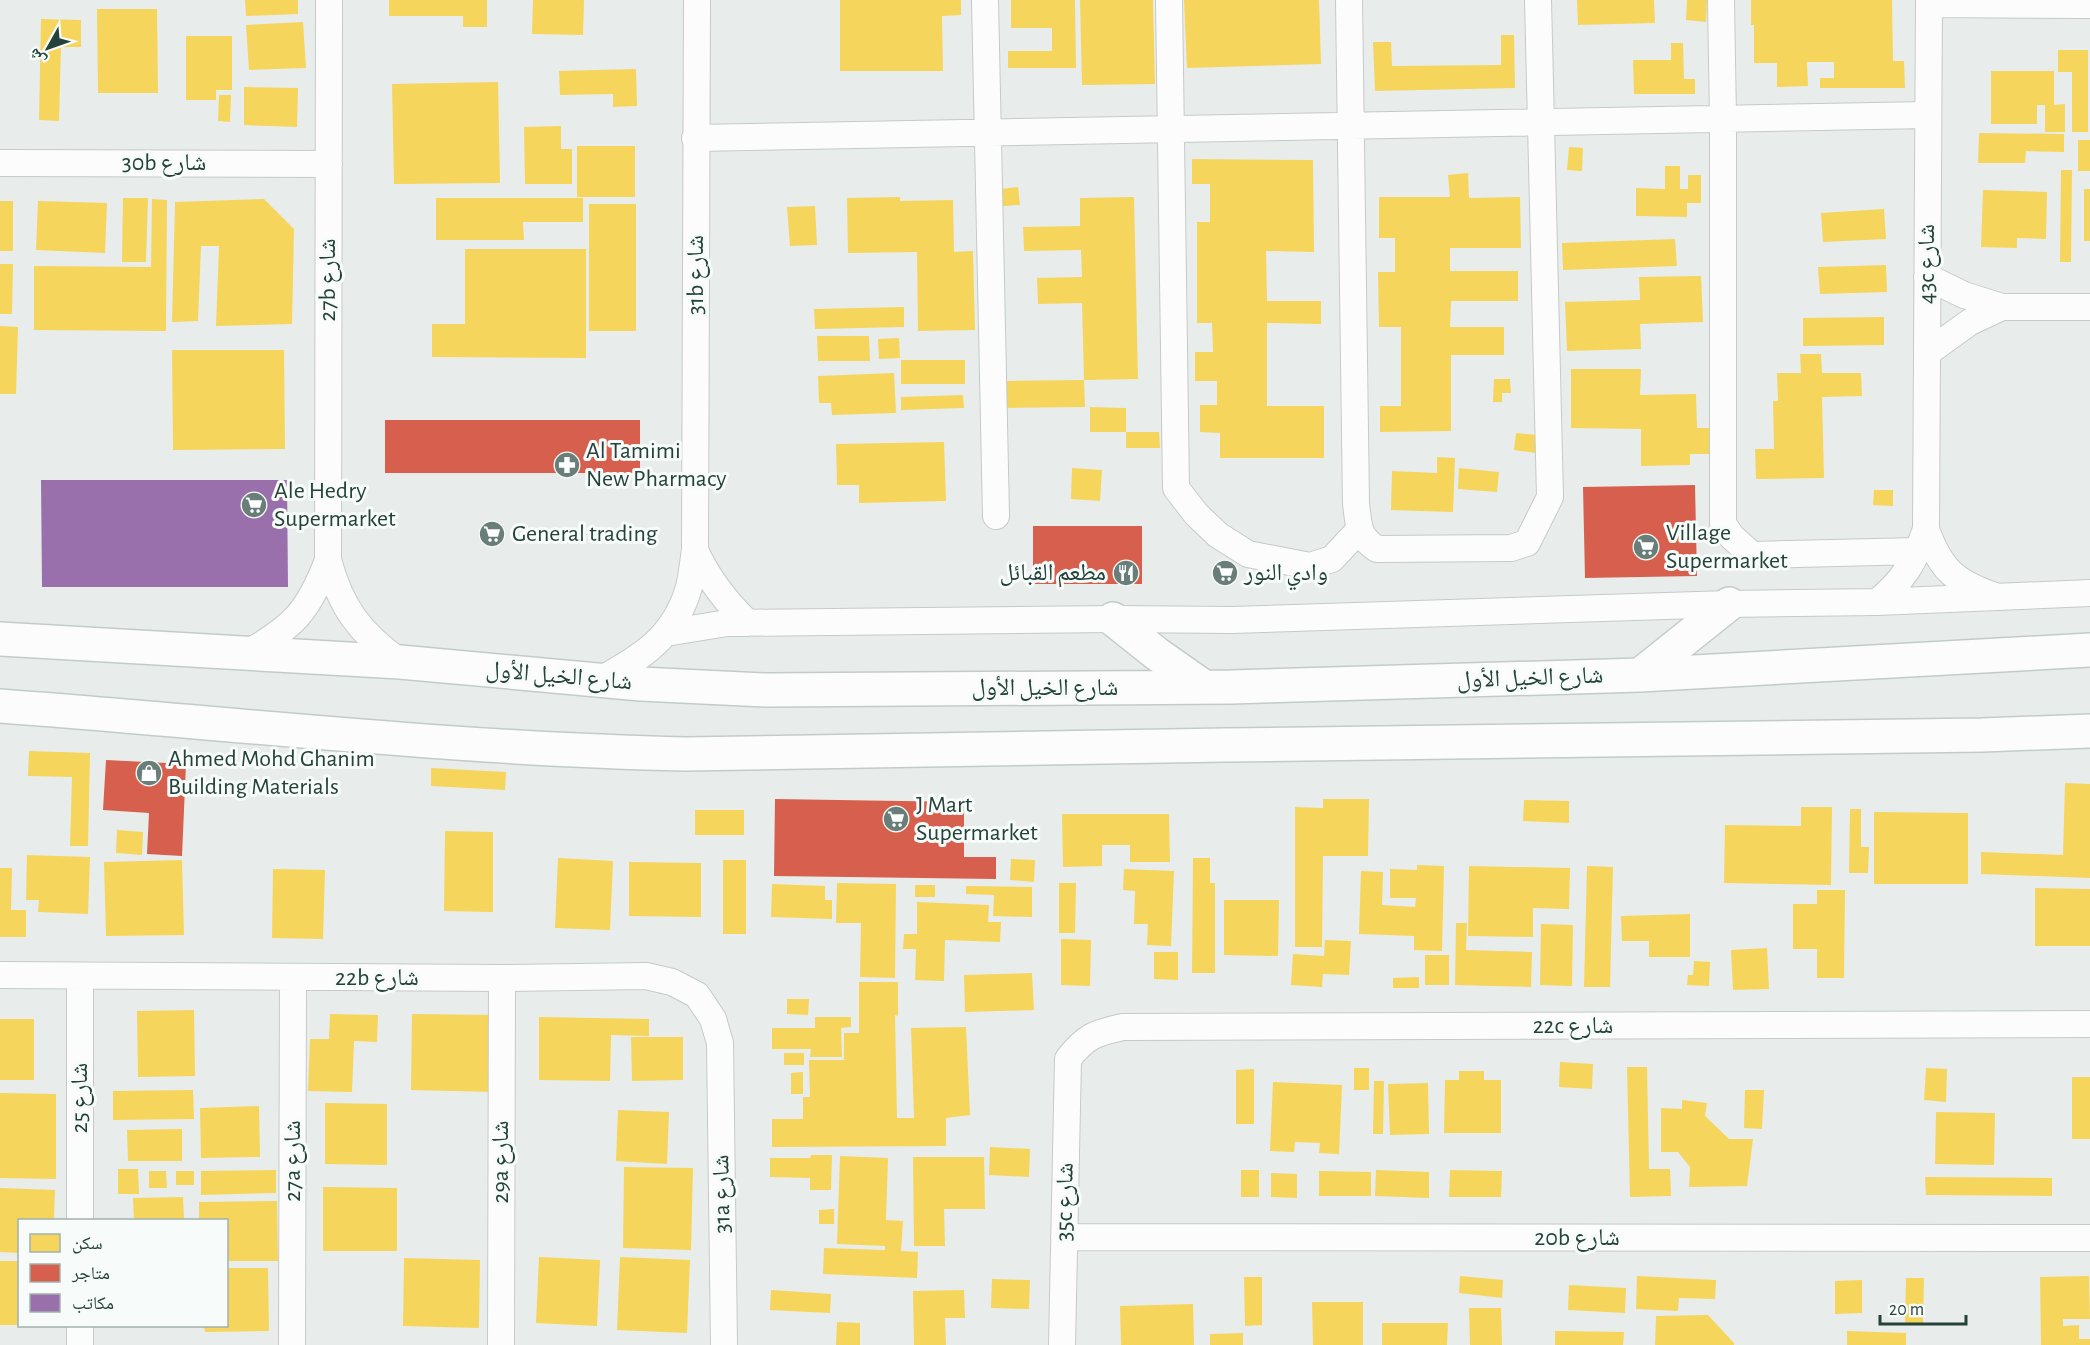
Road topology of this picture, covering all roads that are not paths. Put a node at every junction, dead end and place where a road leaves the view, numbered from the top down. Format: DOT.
graph roads {
  1 [pos="329,0"];
  2 [pos="697,0"];
  3 [pos="984,0"];
  4 [pos="1169,0"];
  5 [pos="1349,0"];
  6 [pos="1538,0"];
  7 [pos="1721,0"];
  8 [pos="1929,2"];
  9 [pos="2090,4"];
  10 [pos="1928,115"];
  11 [pos="1723,118"];
  12 [pos="1541,122"];
  13 [pos="1352,125"];
  14 [pos="1171,129"];
  15 [pos="987,133"];
  16 [pos="695,138"];
  17 [pos="0,163"];
  18 [pos="329,164"];
  19 [pos="1927,277"];
  20 [pos="2002,307"];
  21 [pos="2090,307"];
  22 [pos="1927,353"];
  23 [pos="996,516"];
  24 [pos="1359,530"];
  25 [pos="1922,540"];
  26 [pos="695,550"];
  27 [pos="328,560"];
  28 [pos="2090,593"];
  29 [pos="1995,596"];
  30 [pos="1877,602"];
  31 [pos="1729,604"];
  32 [pos="1113,619"];
  33 [pos="748,623"];
  34 [pos="666,633"];
  35 [pos="0,639"];
  36 [pos="2090,650"];
  37 [pos="248,652"];
  38 [pos="400,663"];
  39 [pos="1640,675"];
  40 [pos="600,680"];
  41 [pos="1204,687"];
  42 [pos="0,706"];
  43 [pos="2090,731"];
  44 [pos="0,975"];
  45 [pos="80,976"];
  46 [pos="293,977"];
  47 [pos="502,978"];
  48 [pos="2090,1024"];
  49 [pos="720,1043"];
  50 [pos="1068,1059"];
  51 [pos="80,1219"];
  52 [pos="1064,1237"];
  53 [pos="2090,1238"];
  54 [pos="80,1327"];
  55 [pos="80,1345"];
  56 [pos="292,1345"];
  57 [pos="501,1345"];
  58 [pos="724,1345"];
  59 [pos="1062,1345"];
  1 -- 18 [label="street, 27b شارع"];
  2 -- 16 [label="street, 31b شارع"];
  3 -- 15 [label="street"];
  4 -- 14 [label="street"];
  5 -- 13 [label="street"];
  6 -- 12 [label="street"];
  7 -- 11 [label="street"];
  8 -- 9 [label="street"];
  8 -- 10 [label="street, 43c شارع"];
  10 -- 11 [label="street"];
  10 -- 19 [label="street, 43c شارع"];
  11 -- 12 [label="street"];
  11 -- 25 [label="street"];
  12 -- 13 [label="street"];
  12 -- 24 [label="street"];
  13 -- 14 [label="street"];
  13 -- 24 [label="street"];
  14 -- 15 [label="street"];
  14 -- 24 [label="street"];
  15 -- 16 [label="street"];
  15 -- 23 [label="street"];
  16 -- 26 [label="street, 31b شارع"];
  17 -- 18 [label="street, 30b شارع"];
  18 -- 27 [label="street, 27b شارع"];
  19 -- 20 [label="street"];
  19 -- 22 [label="street, 43c شارع"];
  20 -- 21 [label="street"];
  20 -- 22 [label="street"];
  22 -- 25 [label="street, 43c شارع"];
  25 -- 29 [label="street, 43c شارع"];
  25 -- 30 [label="street, 43c شارع"];
  26 -- 33 [label="street, 31b شارع"];
  26 -- 34 [label="street, 31b شارع"];
  27 -- 37 [label="street, 27b شارع"];
  27 -- 38 [label="street, 27b شارع"];
  28 -- 29 [label="street"];
  29 -- 30 [label="street"];
  30 -- 31 [label="street"];
  31 -- 32 [label="street"];
  31 -- 39 [label="main road"];
  32 -- 33 [label="street"];
  32 -- 41 [label="main road"];
  33 -- 34 [label="street"];
  34 -- 40 [label="street, 31b شارع"];
  35 -- 37 [label="main road, شارع الخيل الأول"];
  36 -- 39 [label="main road, شارع الخيل الأول"];
  37 -- 38 [label="main road, شارع الخيل الأول"];
  38 -- 40 [label="main road, شارع الخيل الأول"];
  39 -- 41 [label="main road, شارع الخيل الأول"];
  40 -- 41 [label="main road, شارع الخيل الأول"];
  42 -- 43 [label="main road"];
  44 -- 45 [label="street, 22b شارع"];
  45 -- 46 [label="street, 22b شارع"];
  45 -- 51 [label="street, شارع 25"];
  46 -- 47 [label="street, 22b شارع"];
  46 -- 56 [label="street, 27a شارع"];
  47 -- 49 [label="street, 22b شارع"];
  47 -- 57 [label="street, 29a شارع"];
  48 -- 50 [label="street, 22c شارع"];
  49 -- 58 [label="street, 31a شارع"];
  50 -- 52 [label="street, 35c شارع"];
  52 -- 53 [label="street, 20b شارع"];
  52 -- 59 [label="street, 35c شارع"];
  54 -- 55 [label="street"];
}
